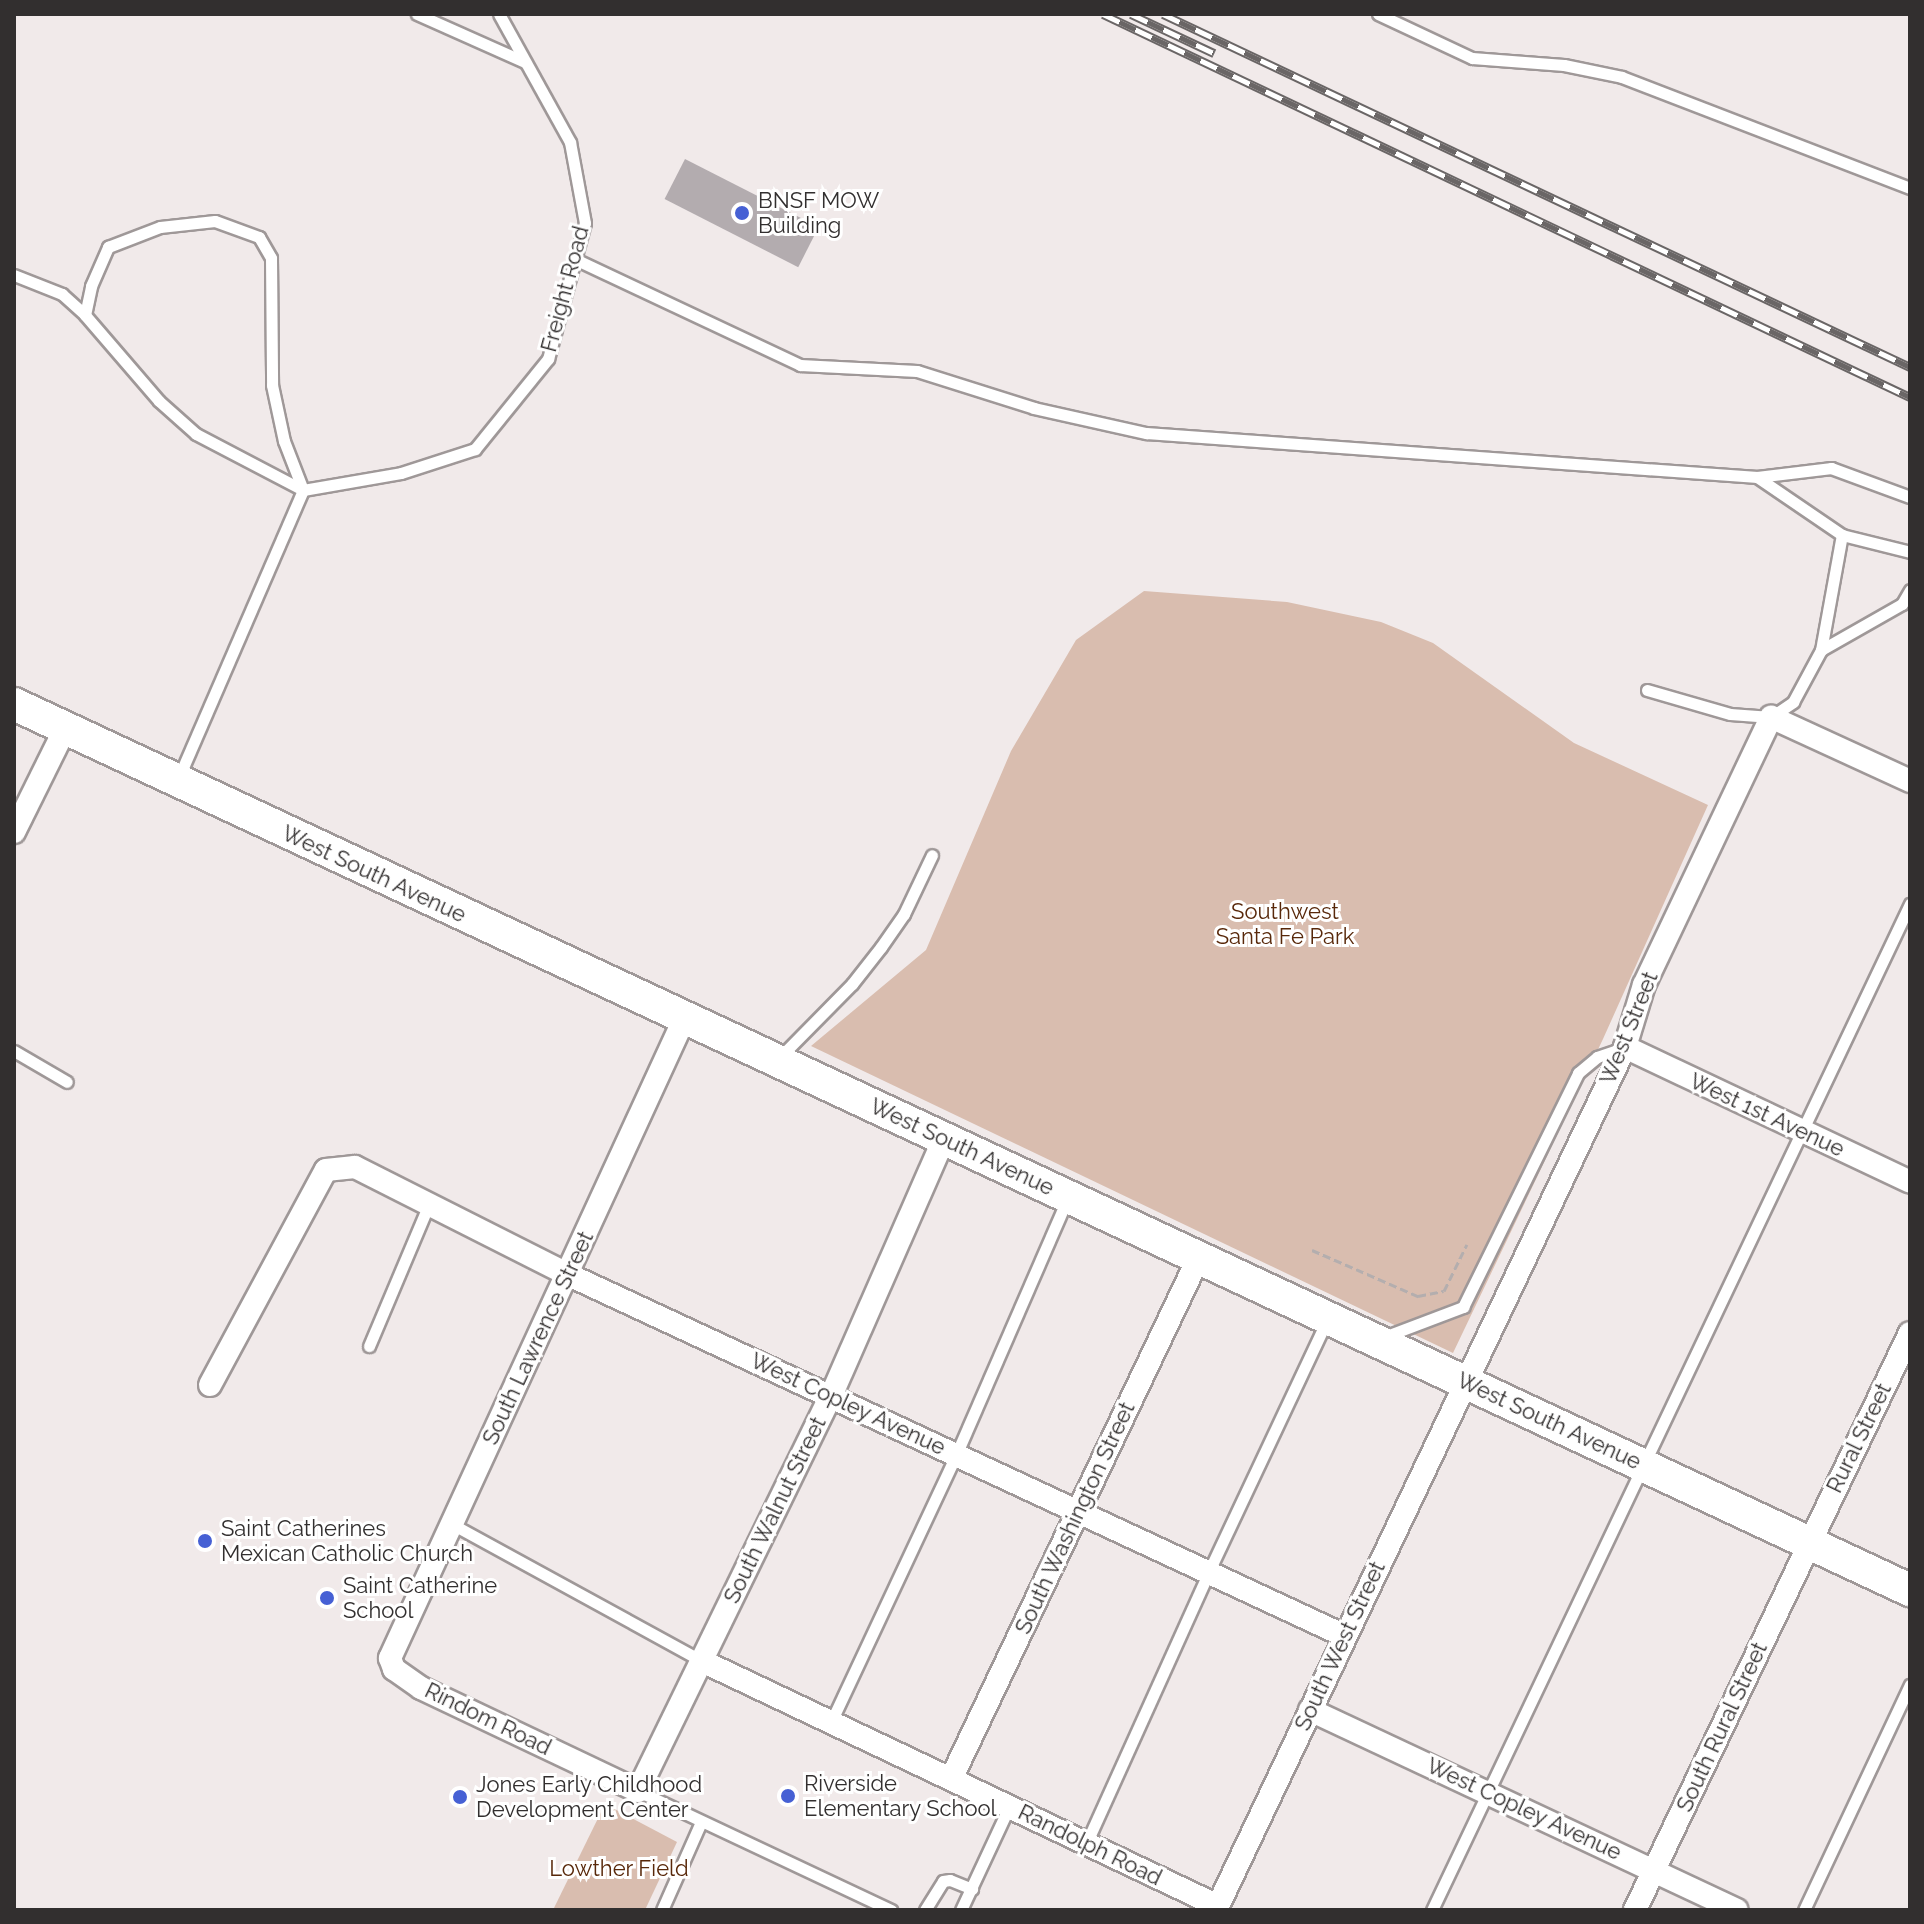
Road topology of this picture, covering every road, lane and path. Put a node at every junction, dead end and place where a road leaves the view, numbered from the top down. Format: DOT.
graph roads {
  1 [pos="417,14"];
  2 [pos="499,14"];
  3 [pos="1378,14"];
  4 [pos="525,62"];
  5 [pos="1910,188"];
  6 [pos="575,259"];
  7 [pos="14,275"];
  8 [pos="85,315"];
  9 [pos="1757,477"];
  10 [pos="303,490"];
  11 [pos="1910,497"];
  12 [pos="1842,535"];
  13 [pos="1910,552"];
  14 [pos="1910,590"];
  15 [pos="1821,650"];
  16 [pos="1647,690"];
  17 [pos="14,704"];
  18 [pos="1771,717"];
  19 [pos="65,729"];
  20 [pos="177,781"];
  21 [pos="1910,781"];
  22 [pos="14,832"];
  23 [pos="932,855"];
  24 [pos="1910,904"];
  25 [pos="685,1017"];
  26 [pos="1625,1047"];
  27 [pos="14,1051"];
  28 [pos="777,1060"];
  29 [pos="67,1082"];
  30 [pos="1800,1130"];
  31 [pos="944,1139"];
  32 [pos="1910,1182"];
  33 [pos="1069,1196"];
  34 [pos="429,1203"];
  35 [pos="1467,1244"];
  36 [pos="1312,1250"];
  37 [pos="1199,1257"];
  38 [pos="569,1275"];
  39 [pos="1447,1284"];
  40 [pos="1449,1292"];
  41 [pos="1328,1318"];
  42 [pos="1910,1333"];
  43 [pos="1376,1340"];
  44 [pos="369,1346"];
  45 [pos="1466,1382"];
  46 [pos="210,1385"];
  47 [pos="831,1396"];
  48 [pos="956,1455"];
  49 [pos="1641,1464"];
  50 [pos="1078,1511"];
  51 [pos="450,1523"];
  52 [pos="1808,1543"];
  53 [pos="1209,1571"];
  54 [pos="1910,1590"];
  55 [pos="1345,1636"];
  56 [pos="390,1658"];
  57 [pos="702,1661"];
  58 [pos="1910,1685"];
  59 [pos="1310,1710"];
  60 [pos="831,1722"];
  61 [pos="951,1779"];
  62 [pos="638,1791"];
  63 [pos="1485,1791"];
  64 [pos="1009,1807"];
  65 [pos="701,1822"];
  66 [pos="1086,1844"];
  67 [pos="1654,1870"];
  68 [pos="972,1889"];
  69 [pos="666,1907"];
  70 [pos="1217,1908"];
  71 [pos="891,1910"];
  72 [pos="925,1910"];
  73 [pos="961,1910"];
  74 [pos="1432,1910"];
  75 [pos="1635,1910"];
  76 [pos="1736,1910"];
  77 [pos="1804,1910"];
  1 -- 4 [label="lane"];
  2 -- 4 [label="lane, Freight Road"];
  3 -- 5 [label="lane"];
  4 -- 6 [label="lane, Freight Road"];
  6 -- 9 [label="lane"];
  6 -- 10 [label="lane, Freight Road"];
  7 -- 8 [label="lane"];
  8 -- 10 [label="lane"];
  8 -- 10 [label="lane"];
  9 -- 11 [label="lane"];
  9 -- 12 [label="lane"];
  10 -- 20 [label="lane"];
  12 -- 13 [label="lane"];
  12 -- 15 [label="lane, West Street"];
  14 -- 15 [label="lane"];
  15 -- 18 [label="lane, West Street"];
  16 -- 18 [label="lane"];
  17 -- 19 [label="main road, West South Avenue"];
  18 -- 21 [label="street"];
  18 -- 26 [label="street, West Street"];
  19 -- 20 [label="main road, West South Avenue"];
  19 -- 22 [label="street"];
  20 -- 25 [label="main road, West South Avenue"];
  23 -- 28 [label="lane"];
  24 -- 30 [label="lane"];
  25 -- 28 [label="main road, West South Avenue"];
  25 -- 38 [label="street, South Lawrence Street"];
  26 -- 30 [label="street, West 1st Avenue"];
  26 -- 43 [label="lane"];
  26 -- 45 [label="street, West Street"];
  27 -- 29 [label="lane"];
  28 -- 31 [label="main road, West South Avenue"];
  30 -- 32 [label="street, West 1st Avenue"];
  30 -- 49 [label="lane"];
  31 -- 33 [label="main road, West South Avenue"];
  31 -- 47 [label="street, South Walnut Street"];
  33 -- 37 [label="main road, West South Avenue"];
  33 -- 48 [label="lane"];
  34 -- 38 [label="street, West Copley Avenue"];
  34 -- 44 [label="lane"];
  34 -- 46 [label="street, West Copley Avenue"];
  35 -- 39 [label="path"];
  36 -- 39 [label="path"];
  37 -- 41 [label="main road, West South Avenue"];
  37 -- 50 [label="street, South Washington Street"];
  38 -- 47 [label="street, West Copley Avenue"];
  38 -- 51 [label="street, South Lawrence Street"];
  39 -- 40 [label="path"];
  41 -- 43 [label="main road, West South Avenue"];
  41 -- 53 [label="lane"];
  42 -- 52 [label="street, Rural Street"];
  43 -- 45 [label="main road, West South Avenue"];
  45 -- 49 [label="main road, West South Avenue"];
  45 -- 55 [label="street, South West Street"];
  47 -- 48 [label="street, West Copley Avenue"];
  47 -- 57 [label="street, South Walnut Street"];
  48 -- 50 [label="street, West Copley Avenue"];
  48 -- 60 [label="lane"];
  49 -- 52 [label="main road, West South Avenue"];
  49 -- 63 [label="lane"];
  50 -- 53 [label="street, West Copley Avenue"];
  50 -- 61 [label="street, South Washington Street"];
  51 -- 56 [label="street, South Lawrence Street"];
  51 -- 57 [label="lane"];
  52 -- 54 [label="main road, West South Avenue"];
  52 -- 67 [label="street, South Rural Street"];
  53 -- 55 [label="street, West Copley Avenue"];
  53 -- 66 [label="lane"];
  55 -- 59 [label="street, South West Street"];
  56 -- 62 [label="street, Rindom Road"];
  57 -- 60 [label="street, Randolph Road"];
  57 -- 62 [label="street, South Walnut Street"];
  58 -- 77 [label="lane"];
  59 -- 63 [label="street, West Copley Avenue"];
  59 -- 70 [label="street, South West Street"];
  60 -- 61 [label="street, Randolph Road"];
  61 -- 64 [label="street, Randolph Road"];
  62 -- 65 [label="lane"];
  63 -- 67 [label="street, West Copley Avenue"];
  63 -- 74 [label="lane"];
  64 -- 66 [label="street, Randolph Road"];
  64 -- 68 [label="lane"];
  65 -- 69 [label="lane"];
  65 -- 71 [label="lane"];
  66 -- 70 [label="street, Randolph Road"];
  67 -- 75 [label="street, South Rural Street"];
  67 -- 76 [label="street, West Copley Avenue"];
  68 -- 72 [label="lane"];
  68 -- 73 [label="lane"];
}
